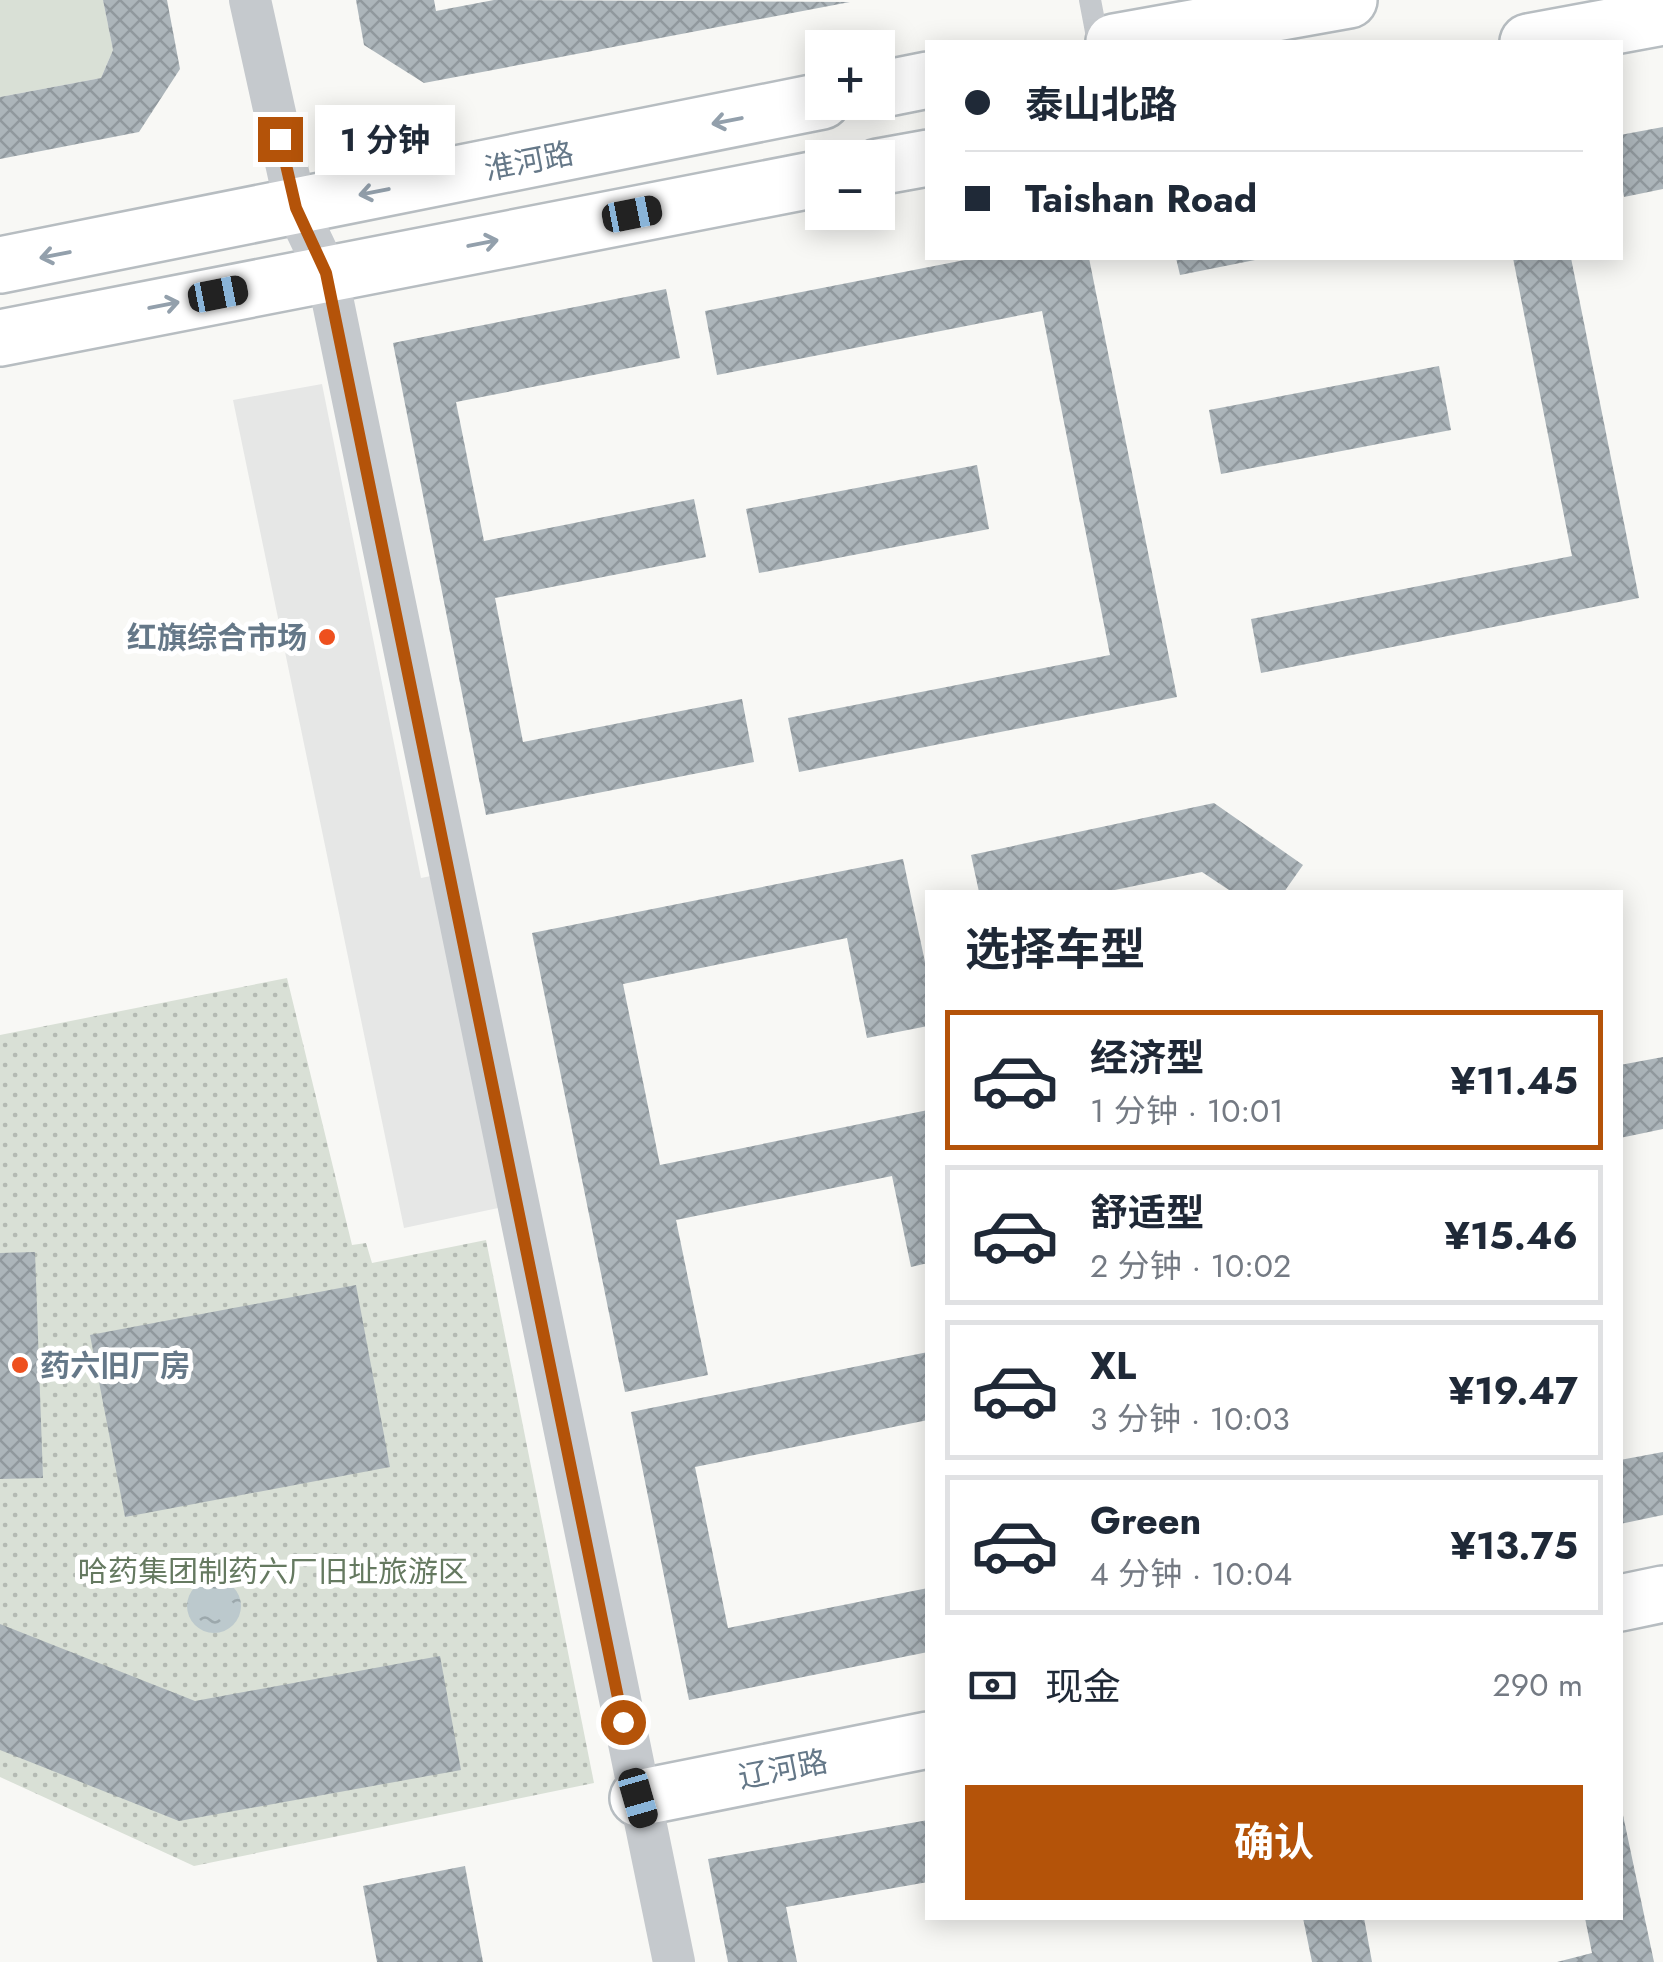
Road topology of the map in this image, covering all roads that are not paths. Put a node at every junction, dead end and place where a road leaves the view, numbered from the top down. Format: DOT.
graph roads {
  1 [pos="250,0"];
  2 [pos="1090,0"];
  3 [pos="1349,0"];
  4 [pos="1663,17"];
  5 [pos="1098,40"];
  6 [pos="1125,40"];
  7 [pos="1539,40"];
  8 [pos="925,81"];
  9 [pos="895,87"];
  10 [pos="805,104"];
  11 [pos="925,159"];
  12 [pos="895,164"];
  13 [pos="805,181"];
  14 [pos="296,208"];
  15 [pos="0,266"];
  16 [pos="326,273"];
  17 [pos="0,338"];
  18 [pos="1663,1594"];
  19 [pos="1623,1602"];
  20 [pos="1663,1620"];
  21 [pos="1623,1628"];
  22 [pos="925,1741"];
  23 [pos="925,1768"];
  24 [pos="642,1812"];
  25 [pos="674,1962"];
  1 -- 14 [label="street"];
  2 -- 5 [label="lane"];
  3 -- 6 [label="main road"];
  4 -- 7 [label="main road"];
  8 -- 9 [label="main road"];
  10 -- 14 [label="main road, 淮河路, one-way"];
  11 -- 12 [label="main road"];
  16 -- 13 [label="main road, one-way"];
  14 -- 15 [label="main road, 淮河路, one-way"];
  14 -- 16 [label="street"];
  17 -- 16 [label="main road, one-way"];
  16 -- 24 [label="street"];
  18 -- 19 [label="main road"];
  20 -- 21 [label="main road"];
  22 -- 24 [label="main road, 辽河路"];
  23 -- 24 [label="main road, 辽河路"];
  24 -- 25 [label="street"];
}
